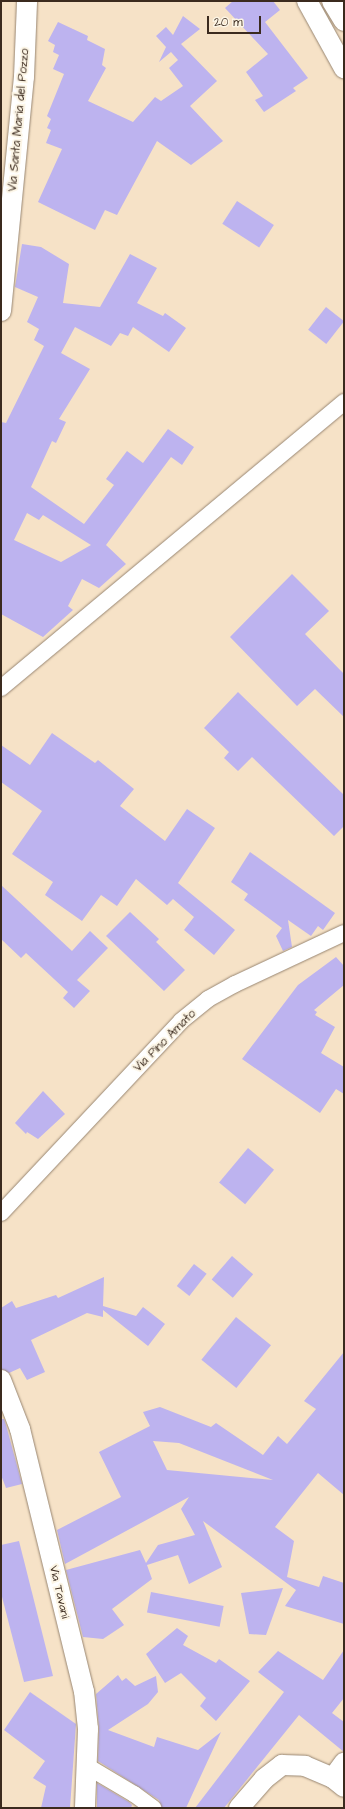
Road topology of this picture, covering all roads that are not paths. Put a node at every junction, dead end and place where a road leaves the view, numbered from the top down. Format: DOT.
graph roads {
  1 [pos="27,1"];
  2 [pos="306,1"];
  3 [pos="332,1"];
  4 [pos="344,21"];
  5 [pos="344,68"];
  6 [pos="1,311"];
  7 [pos="344,402"];
  8 [pos="1,688"];
  9 [pos="344,933"];
  10 [pos="19,1194"];
  11 [pos="1,1196"];
  12 [pos="1,1213"];
  13 [pos="1,1380"];
  14 [pos="85,1765"];
  15 [pos="340,1776"];
  16 [pos="85,1808"];
  17 [pos="153,1808"];
  18 [pos="239,1808"];
  1 -- 6 [label="street, Via Santa Maria del Pozzo"];
  2 -- 5 [label="street"];
  3 -- 4 [label="street"];
  7 -- 8 [label="street"];
  9 -- 10 [label="street, Via Pino Amato"];
  10 -- 11 [label="street"];
  10 -- 12 [label="street, Via Pino Amato"];
  13 -- 14 [label="street, Via Tavani"];
  14 -- 16 [label="street, Via Tavani"];
  14 -- 17 [label="street"];
  15 -- 18 [label="street"];
}
